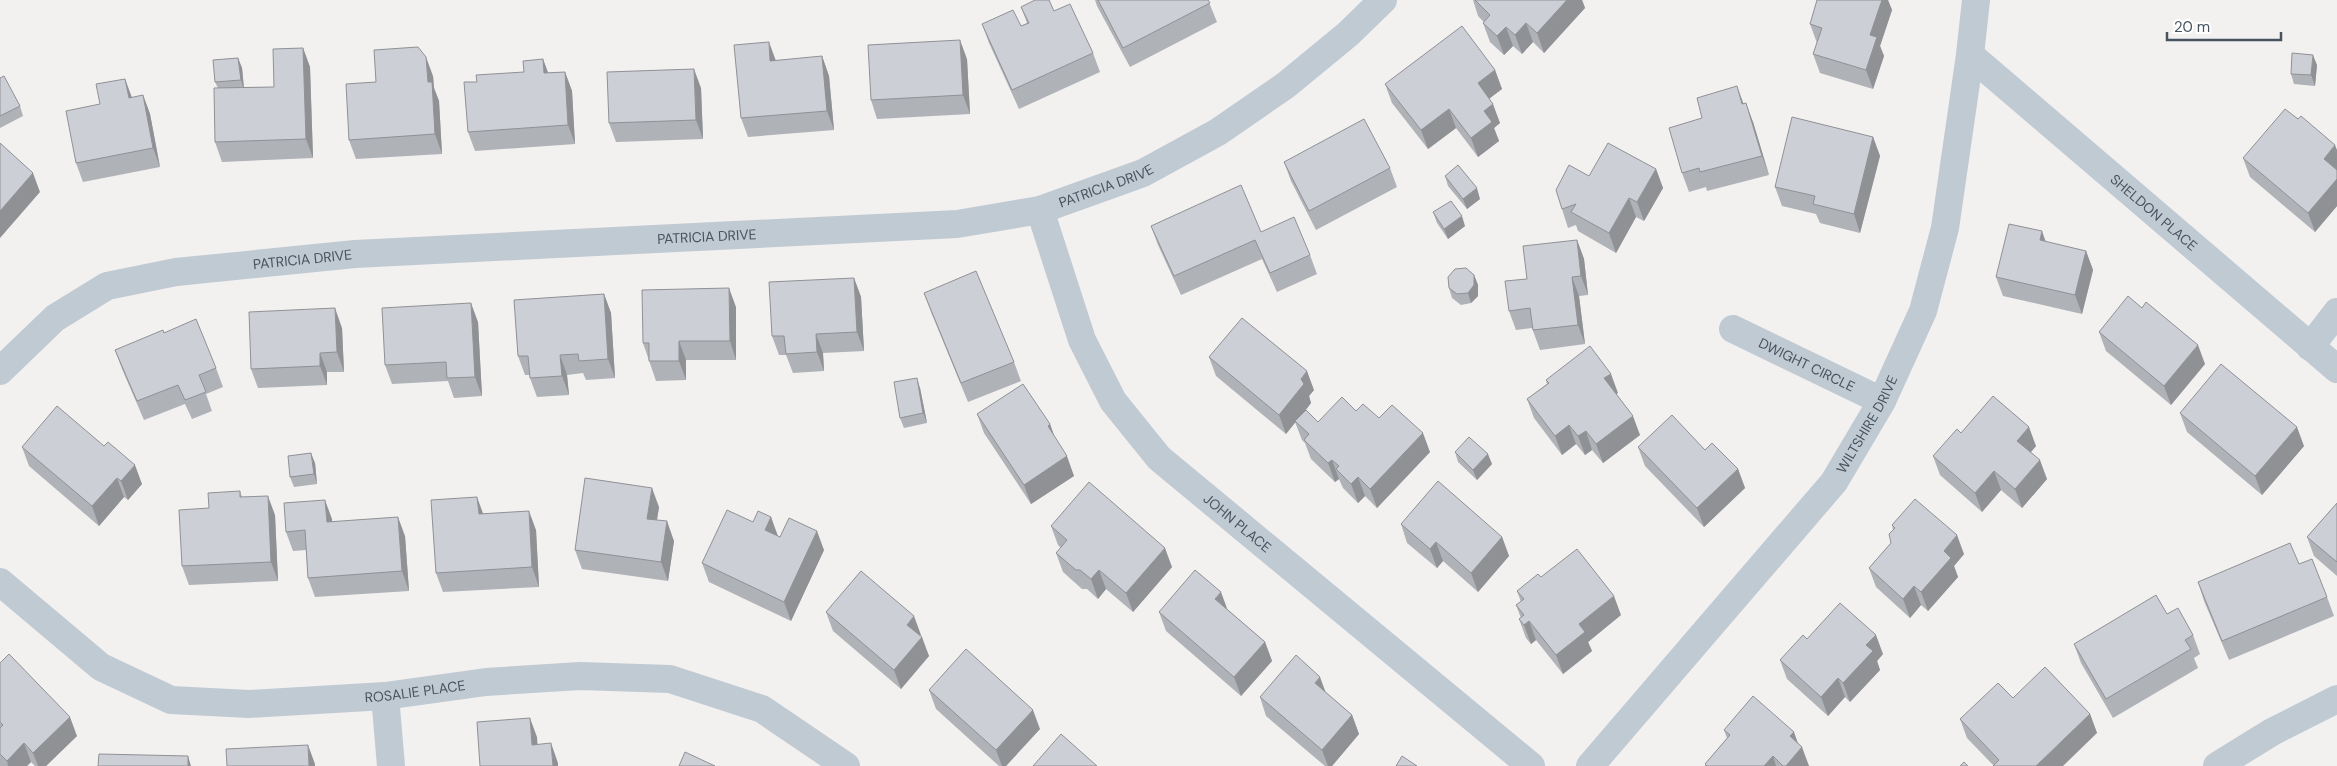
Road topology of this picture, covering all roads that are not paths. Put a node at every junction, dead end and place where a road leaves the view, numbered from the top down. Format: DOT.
graph roads {
  1 [pos="1383,0"];
  2 [pos="1976,0"];
  3 [pos="1970,55"];
  4 [pos="1040,210"];
  5 [pos="2337,312"];
  6 [pos="1732,329"];
  7 [pos="2310,347"];
  8 [pos="2337,369"];
  9 [pos="0,372"];
  10 [pos="1882,401"];
  11 [pos="0,582"];
  12 [pos="385,696"];
  13 [pos="2337,699"];
  14 [pos="391,766"];
  15 [pos="846,766"];
  16 [pos="1531,766"];
  17 [pos="1590,766"];
  18 [pos="2217,766"];
  1 -- 4 [label="street, PATRICIA DRIVE"];
  2 -- 3 [label="street, WILTSHIRE DRIVE"];
  3 -- 7 [label="street, SHELDON PLACE"];
  3 -- 10 [label="street, WILTSHIRE DRIVE"];
  4 -- 9 [label="street, PATRICIA DRIVE"];
  4 -- 16 [label="street, JOHN PLACE"];
  5 -- 7 [label="street"];
  6 -- 10 [label="street, DWIGHT CIRCLE"];
  7 -- 8 [label="street, SHELDON PLACE"];
  10 -- 17 [label="street, WILTSHIRE DRIVE"];
  11 -- 12 [label="street, ROSALIE PLACE"];
  12 -- 14 [label="street"];
  12 -- 15 [label="street, ROSALIE PLACE"];
  13 -- 18 [label="street"];
}
